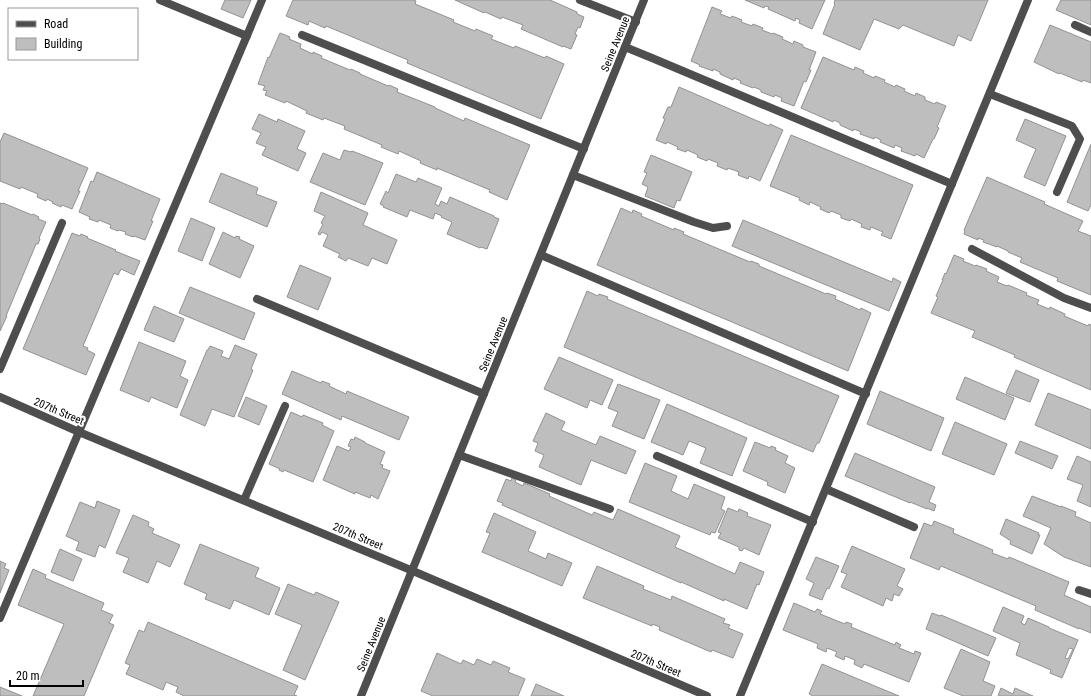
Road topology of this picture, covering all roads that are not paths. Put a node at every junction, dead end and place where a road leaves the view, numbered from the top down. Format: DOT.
graph roads {
  1 [pos="160,0"];
  2 [pos="262,0"];
  3 [pos="580,0"];
  4 [pos="644,0"];
  5 [pos="1028,0"];
  6 [pos="636,22"];
  7 [pos="1075,25"];
  8 [pos="1091,32"];
  9 [pos="302,35"];
  10 [pos="248,36"];
  11 [pos="625,48"];
  12 [pos="990,94"];
  13 [pos="584,149"];
  14 [pos="573,175"];
  15 [pos="952,184"];
  16 [pos="1057,192"];
  17 [pos="62,223"];
  18 [pos="727,226"];
  19 [pos="972,249"];
  20 [pos="541,255"];
  21 [pos="257,299"];
  22 [pos="1091,308"];
  23 [pos="0,369"];
  24 [pos="484,394"];
  25 [pos="866,394"];
  26 [pos="0,397"];
  27 [pos="285,406"];
  28 [pos="79,432"];
  29 [pos="460,456"];
  30 [pos="658,456"];
  31 [pos="826,490"];
  32 [pos="244,500"];
  33 [pos="610,509"];
  34 [pos="813,522"];
  35 [pos="914,527"];
  36 [pos="413,571"];
  37 [pos="1079,590"];
  38 [pos="1091,594"];
  39 [pos="0,618"];
  40 [pos="361,696"];
  41 [pos="707,696"];
  42 [pos="740,696"];
  1 -- 10 [label="street"];
  2 -- 10 [label="street"];
  3 -- 6 [label="street"];
  4 -- 6 [label="street, Seine Avenue"];
  5 -- 12 [label="street"];
  6 -- 11 [label="street, Seine Avenue"];
  7 -- 8 [label="street"];
  9 -- 13 [label="street"];
  10 -- 28 [label="street"];
  11 -- 13 [label="street, Seine Avenue"];
  11 -- 15 [label="street"];
  12 -- 15 [label="street"];
  12 -- 16 [label="street"];
  13 -- 14 [label="street, Seine Avenue"];
  14 -- 18 [label="street"];
  14 -- 20 [label="street, Seine Avenue"];
  15 -- 25 [label="street"];
  17 -- 23 [label="street"];
  19 -- 22 [label="street"];
  20 -- 24 [label="street, Seine Avenue"];
  20 -- 25 [label="street"];
  21 -- 24 [label="street"];
  24 -- 29 [label="street, Seine Avenue"];
  25 -- 31 [label="street"];
  26 -- 28 [label="street, 207th Street"];
  27 -- 32 [label="street"];
  28 -- 32 [label="street, 207th Street"];
  28 -- 39 [label="street"];
  29 -- 33 [label="street"];
  29 -- 36 [label="street, Seine Avenue"];
  30 -- 34 [label="street"];
  31 -- 34 [label="street"];
  31 -- 35 [label="street"];
  32 -- 36 [label="street, 207th Street"];
  34 -- 42 [label="street"];
  36 -- 40 [label="street, Seine Avenue"];
  36 -- 41 [label="street, 207th Street"];
  37 -- 38 [label="street"];
}
